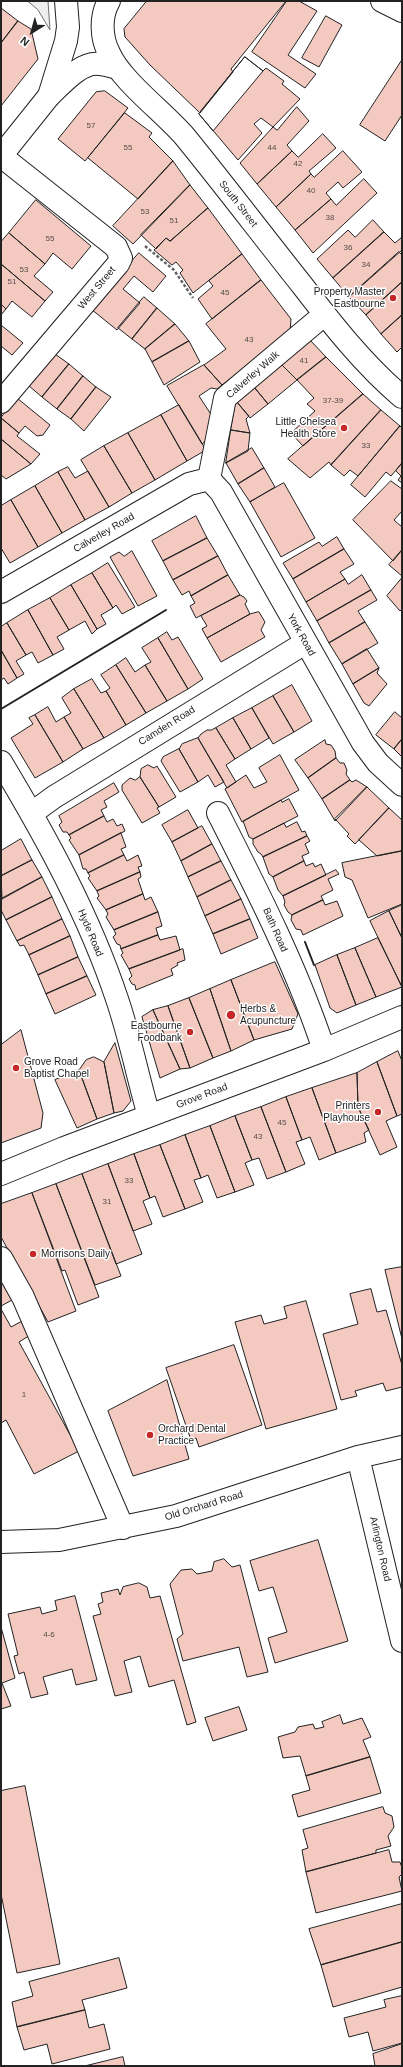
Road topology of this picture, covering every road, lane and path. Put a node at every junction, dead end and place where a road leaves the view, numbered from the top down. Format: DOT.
graph roads {
  1 [pos="66,1"];
  2 [pos="109,1"];
  3 [pos="382,1"];
  4 [pos="402,11"];
  5 [pos="118,68"];
  6 [pos="49,96"];
  7 [pos="1,156"];
  8 [pos="121,258"];
  9 [pos="193,298"];
  10 [pos="325,314"];
  11 [pos="402,397"];
  12 [pos="1,402"];
  13 [pos="209,479"];
  14 [pos="1,592"];
  15 [pos="305,643"];
  16 [pos="1,762"];
  17 [pos="402,785"];
  18 [pos="32,813"];
  19 [pos="218,813"];
  20 [pos="402,1017"];
  21 [pos="324,1050"];
  22 [pos="149,1116"];
  23 [pos="1,1174"];
  24 [pos="1,1258"];
  25 [pos="402,1447"];
  26 [pos="358,1457"];
  27 [pos="123,1528"];
  28 [pos="1,1542"];
  29 [pos="402,1641"];
  1 -- 6 [label="street"];
  2 -- 5 [label="street, South Street"];
  3 -- 4 [label="street"];
  5 -- 6 [label="street"];
  5 -- 10 [label="street, South Street"];
  6 -- 7 [label="street"];
  7 -- 8 [label="street, West Street"];
  8 -- 9 [label="path"];
  8 -- 12 [label="street, West Street"];
  10 -- 11 [label="street, South Street"];
  10 -- 13 [label="street, Calverley Walk"];
  13 -- 14 [label="street, Calverley Road"];
  13 -- 15 [label="street, York Road"];
  15 -- 17 [label="street, York Road"];
  15 -- 18 [label="street, Camden Road"];
  16 -- 18 [label="street, Hyde Road"];
  18 -- 22 [label="street, Hyde Road"];
  19 -- 21 [label="street, Bath Road"];
  20 -- 21 [label="street, Grove Road"];
  21 -- 22 [label="street, Grove Road"];
  22 -- 23 [label="street, Grove Road"];
  24 -- 27 [label="street"];
  25 -- 26 [label="street, Old Orchard Road"];
  26 -- 27 [label="street, Old Orchard Road"];
  26 -- 29 [label="street, Arlington Road"];
  27 -- 28 [label="street, Old Orchard Road"];
}
